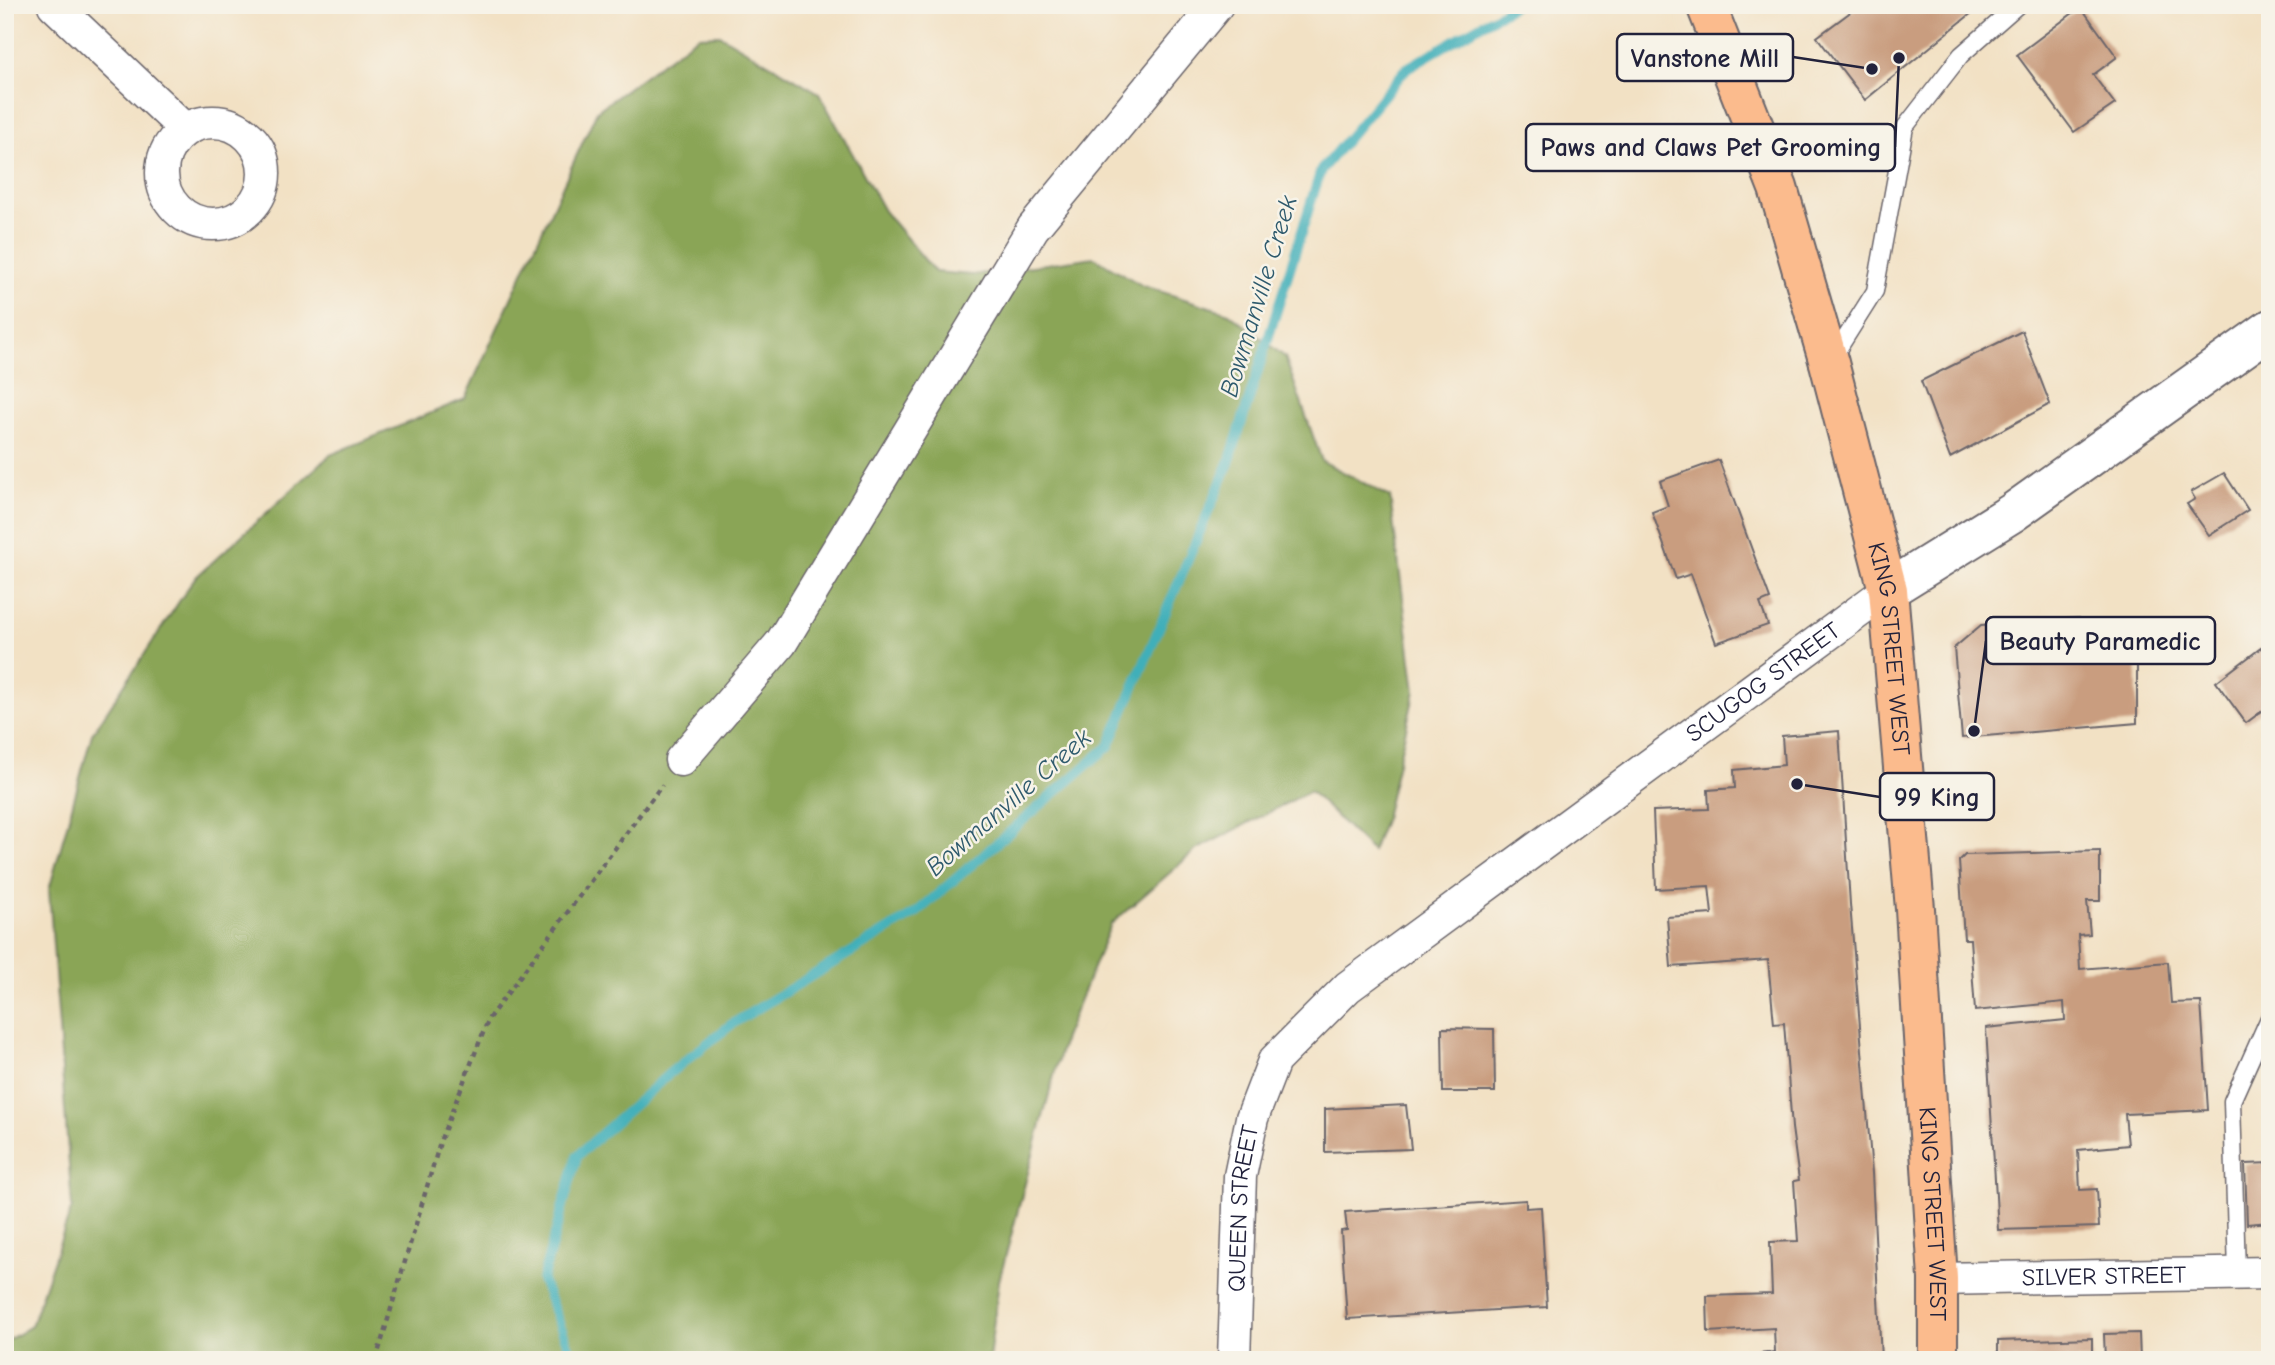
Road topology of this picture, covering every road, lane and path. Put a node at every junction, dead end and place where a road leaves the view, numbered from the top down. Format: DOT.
graph roads {
  1 [pos="54,5"];
  2 [pos="1217,5"];
  3 [pos="1706,5"];
  4 [pos="2018,5"];
  5 [pos="184,129"];
  6 [pos="2270,328"];
  7 [pos="1829,363"];
  8 [pos="1888,590"];
  9 [pos="681,760"];
  10 [pos="2270,1016"];
  11 [pos="1275,1061"];
  12 [pos="2270,1273"];
  13 [pos="2237,1274"];
  14 [pos="1938,1279"];
  15 [pos="376,1360"];
  16 [pos="1234,1360"];
  17 [pos="1938,1360"];
  1 -- 5 [label="street"];
  2 -- 9 [label="street"];
  3 -- 7 [label="main road, KING STREET WEST"];
  4 -- 7 [label="lane"];
  6 -- 8 [label="street, SCUGOG STREET"];
  7 -- 8 [label="main road, KING STREET WEST"];
  8 -- 11 [label="street, SCUGOG STREET"];
  8 -- 14 [label="main road, KING STREET WEST"];
  9 -- 15 [label="path"];
  10 -- 13 [label="lane"];
  11 -- 16 [label="street, QUEEN STREET"];
  12 -- 13 [label="street, SILVER STREET"];
  13 -- 14 [label="street, SILVER STREET"];
  14 -- 17 [label="main road, KING STREET WEST"];
}
